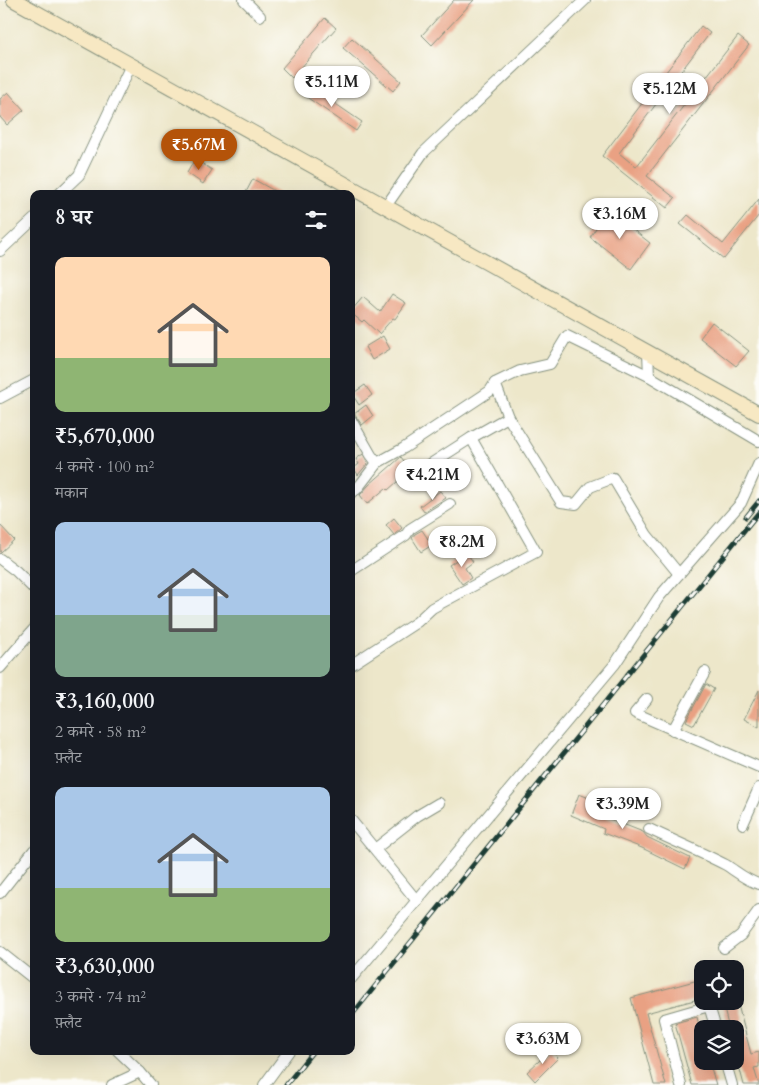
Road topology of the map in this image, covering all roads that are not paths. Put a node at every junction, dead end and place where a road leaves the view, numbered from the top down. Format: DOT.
graph roads {
  1 [pos="14,0"];
  2 [pos="244,0"];
  3 [pos="585,0"];
  4 [pos="260,16"];
  5 [pos="131,65"];
  6 [pos="64,190"];
  7 [pos="346,190"];
  8 [pos="355,195"];
  9 [pos="386,206"];
  10 [pos="30,223"];
  11 [pos="0,251"];
  12 [pos="648,352"];
  13 [pos="648,376"];
  14 [pos="30,382"];
  15 [pos="495,383"];
  16 [pos="0,398"];
  17 [pos="759,414"];
  18 [pos="508,417"];
  19 [pos="355,427"];
  20 [pos="471,438"];
  21 [pos="759,441"];
  22 [pos="377,462"];
  23 [pos="759,463"];
  24 [pos="404,481"];
  25 [pos="355,491"];
  26 [pos="450,504"];
  27 [pos="0,559"];
  28 [pos="355,568"];
  29 [pos="679,574"];
  30 [pos="30,585"];
  31 [pos="30,634"];
  32 [pos="355,662"];
  33 [pos="0,668"];
  34 [pos="705,672"];
  35 [pos="647,699"];
  36 [pos="673,730"];
  37 [pos="759,767"];
  38 [pos="759,788"];
  39 [pos="439,803"];
  40 [pos="743,824"];
  41 [pos="355,825"];
  42 [pos="648,829"];
  43 [pos="375,849"];
  44 [pos="30,855"];
  45 [pos="759,884"];
  46 [pos="0,893"];
  47 [pos="417,901"];
  48 [pos="759,910"];
  49 [pos="724,948"];
  50 [pos="0,952"];
  51 [pos="355,974"];
  52 [pos="30,976"];
  53 [pos="713,1020"];
  54 [pos="122,1055"];
  55 [pos="287,1055"];
  56 [pos="728,1070"];
  57 [pos="140,1072"];
  58 [pos="112,1085"];
  59 [pos="152,1085"];
  60 [pos="264,1085"];
  61 [pos="681,1085"];
  62 [pos="732,1085"];
  1 -- 5 [label="main road"];
  2 -- 4 [label="street"];
  3 -- 9 [label="street"];
  5 -- 6 [label="street"];
  5 -- 7 [label="main road"];
  8 -- 9 [label="main road"];
  9 -- 12 [label="main road"];
  10 -- 11 [label="street"];
  12 -- 13 [label="street"];
  12 -- 17 [label="main road"];
  13 -- 15 [label="street"];
  13 -- 21 [label="street"];
  14 -- 16 [label="street"];
  15 -- 18 [label="street"];
  15 -- 22 [label="street"];
  18 -- 20 [label="street"];
  18 -- 29 [label="street"];
  19 -- 22 [label="street"];
  20 -- 24 [label="street"];
  20 -- 32 [label="street"];
  22 -- 25 [label="street"];
  23 -- 29 [label="street"];
  26 -- 28 [label="street"];
  27 -- 30 [label="street"];
  29 -- 47 [label="street"];
  31 -- 33 [label="street"];
  34 -- 36 [label="street"];
  35 -- 36 [label="street"];
  36 -- 37 [label="street"];
  38 -- 40 [label="street"];
  39 -- 43 [label="street"];
  41 -- 43 [label="street"];
  42 -- 45 [label="street"];
  43 -- 47 [label="street"];
  44 -- 46 [label="street"];
  47 -- 51 [label="street"];
  48 -- 49 [label="street"];
  50 -- 52 [label="street"];
  53 -- 61 [label="street"];
  54 -- 57 [label="street"];
  55 -- 60 [label="street"];
  56 -- 62 [label="street"];
  57 -- 58 [label="street"];
  57 -- 59 [label="street"];
}
